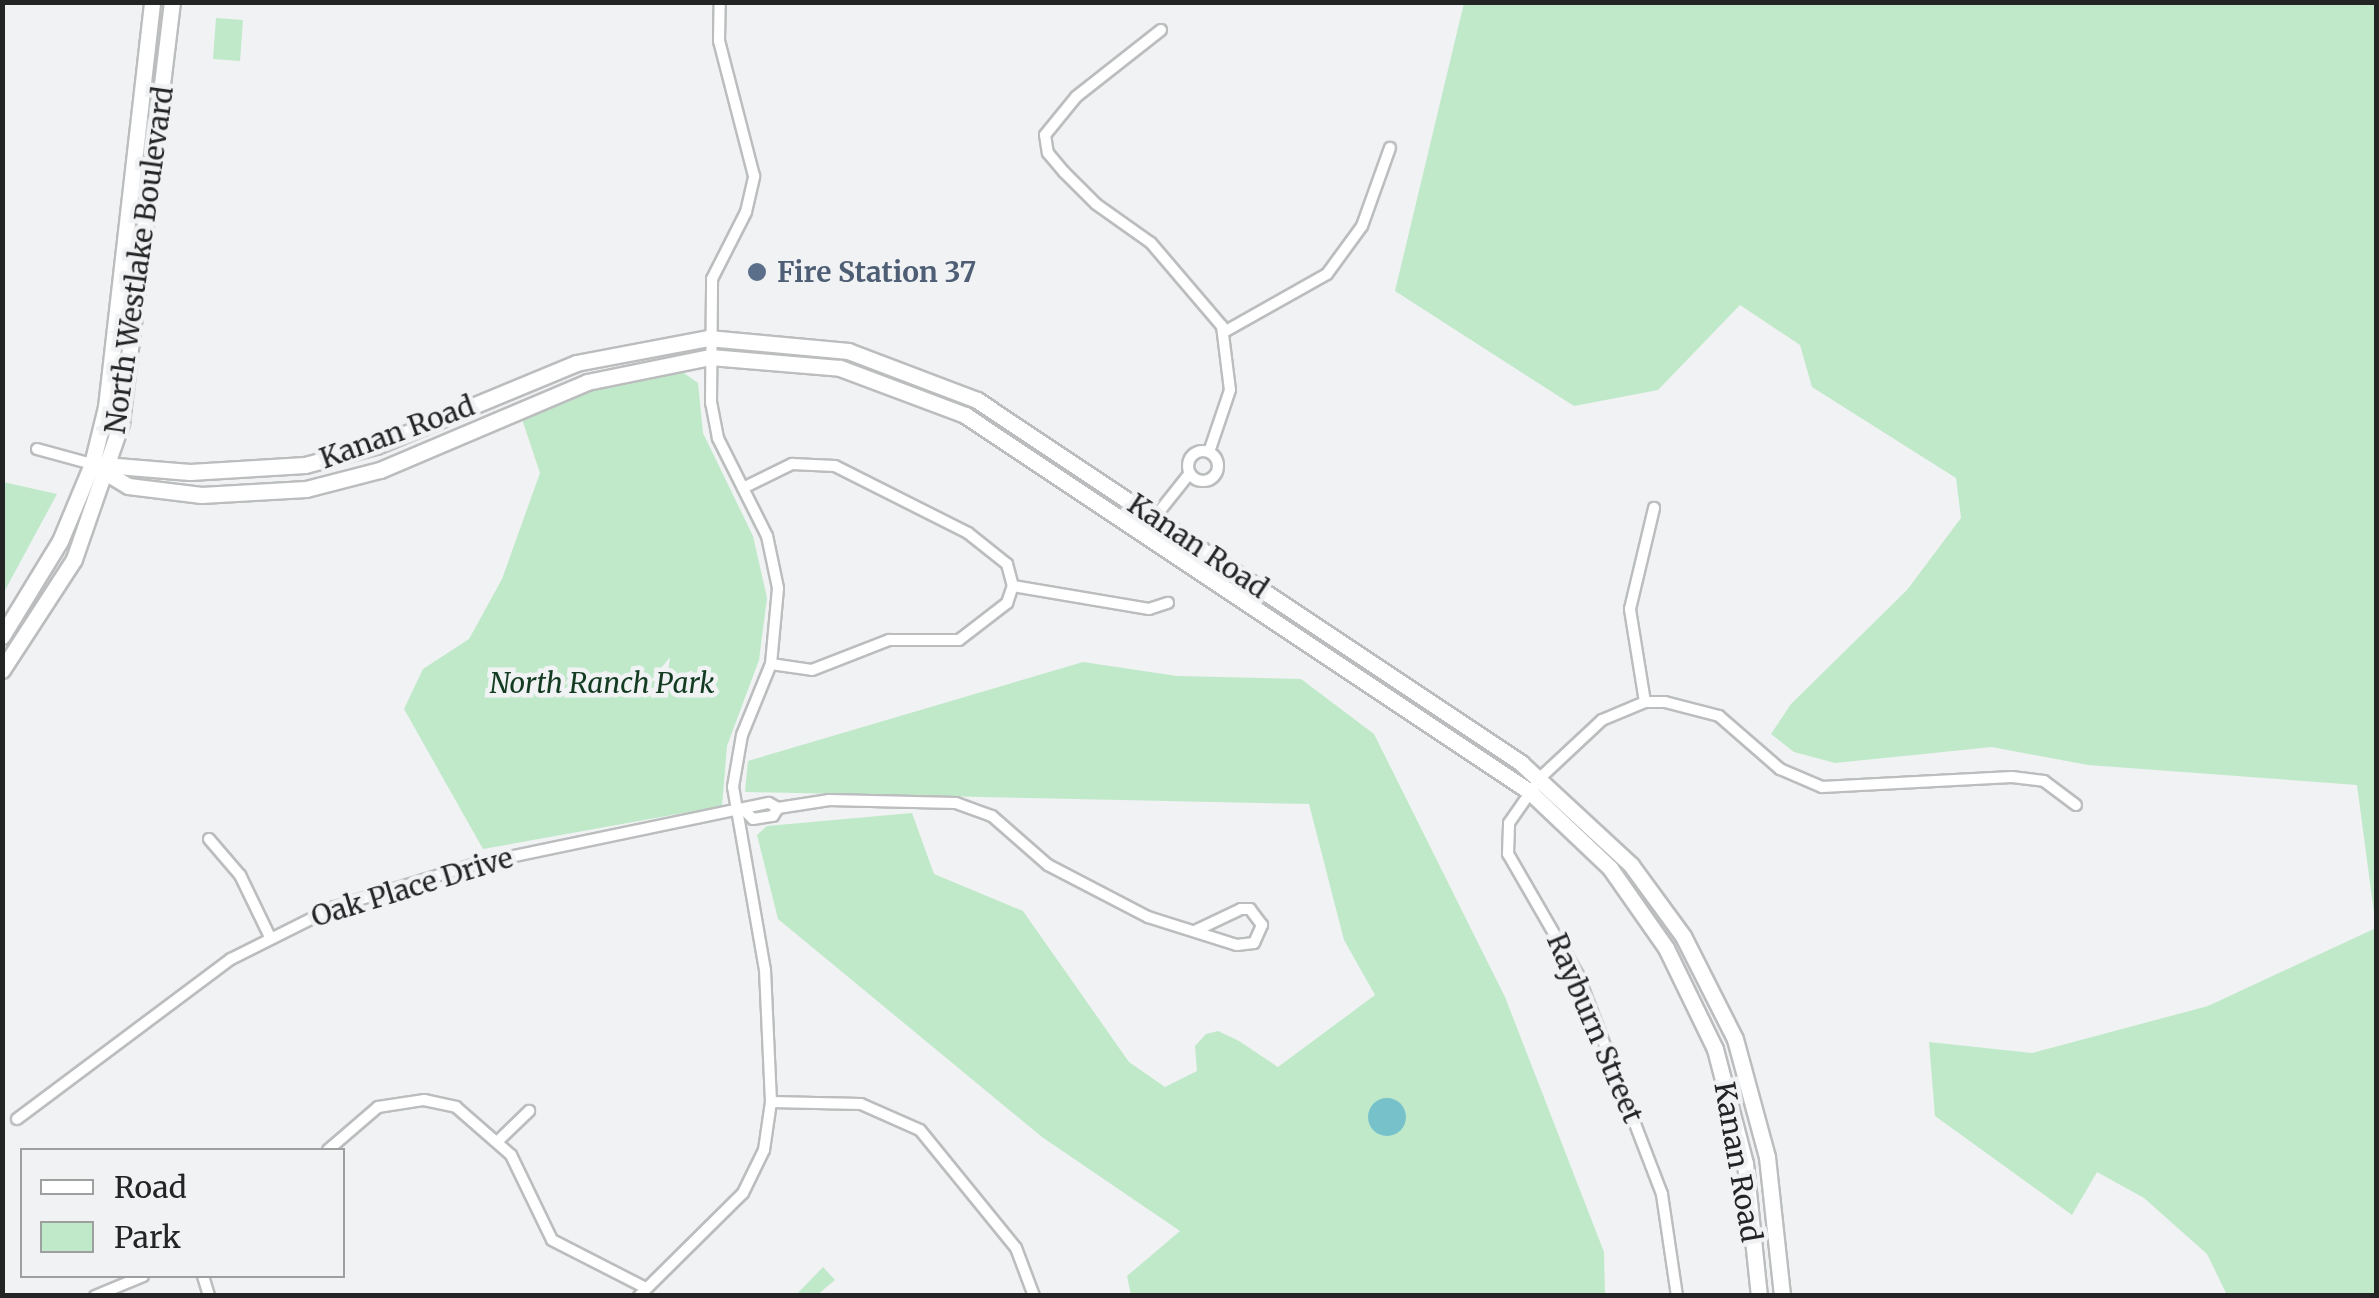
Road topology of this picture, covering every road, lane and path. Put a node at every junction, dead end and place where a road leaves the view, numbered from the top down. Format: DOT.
graph roads {
  1 [pos="152,2"];
  2 [pos="172,2"];
  3 [pos="720,2"];
  4 [pos="1162,30"];
  5 [pos="1390,148"];
  6 [pos="1224,332"];
  7 [pos="708,338"];
  8 [pos="710,358"];
  9 [pos="37,448"];
  10 [pos="1209,452"];
  11 [pos="102,467"];
  12 [pos="1190,473"];
  13 [pos="743,488"];
  14 [pos="1654,508"];
  15 [pos="1154,516"];
  16 [pos="1144,532"];
  17 [pos="1013,586"];
  18 [pos="1168,603"];
  19 [pos="2,636"];
  20 [pos="771,664"];
  21 [pos="2,670"];
  22 [pos="1644,702"];
  23 [pos="1541,778"];
  24 [pos="1530,792"];
  25 [pos="2076,805"];
  26 [pos="740,812"];
  27 [pos="208,838"];
  28 [pos="1197,930"];
  29 [pos="270,937"];
  30 [pos="771,1102"];
  31 [pos="529,1112"];
  32 [pos="18,1119"];
  33 [pos="500,1140"];
  34 [pos="330,1148"];
  35 [pos="138,1278"];
  36 [pos="642,1291"];
  37 [pos="95,1296"];
  38 [pos="1034,1296"];
  39 [pos="1677,1296"];
  40 [pos="1759,1296"];
  41 [pos="1782,1296"];
  1 -- 11 [label="main road, North Westlake Boulevard"];
  2 -- 11 [label="main road, North Westlake Boulevard"];
  3 -- 7 [label="street"];
  4 -- 6 [label="street"];
  5 -- 6 [label="street"];
  6 -- 10 [label="street"];
  7 -- 8 [label="street"];
  7 -- 11 [label="main road, Kanan Road"];
  7 -- 15 [label="main road, Kanan Road"];
  8 -- 11 [label="main road, Kanan Road"];
  8 -- 13 [label="street"];
  8 -- 16 [label="main road, Kanan Road"];
  9 -- 11 [label="street"];
  10 -- 12 [label="street"];
  10 -- 12 [label="street"];
  11 -- 19 [label="main road, North Westlake Boulevard"];
  11 -- 21 [label="main road, North Westlake Boulevard"];
  12 -- 15 [label="street"];
  13 -- 17 [label="street"];
  13 -- 20 [label="street"];
  14 -- 22 [label="street"];
  15 -- 16 [label="street"];
  15 -- 23 [label="main road, Kanan Road"];
  16 -- 24 [label="main road, Kanan Road"];
  17 -- 18 [label="street"];
  17 -- 20 [label="street"];
  20 -- 26 [label="street"];
  22 -- 23 [label="street, Rayburn Street"];
  22 -- 25 [label="street"];
  23 -- 24 [label="street, Rayburn Street"];
  23 -- 41 [label="main road, Kanan Road"];
  24 -- 39 [label="street, Rayburn Street"];
  24 -- 40 [label="main road, Kanan Road"];
  26 -- 28 [label="street, Oak Place Drive"];
  26 -- 29 [label="street, Oak Place Drive"];
  26 -- 30 [label="street"];
  27 -- 29 [label="street"];
  28 -- 28 [label="street, Oak Place Drive"];
  29 -- 32 [label="street, Oak Place Drive"];
  30 -- 36 [label="street"];
  30 -- 38 [label="street"];
  31 -- 33 [label="street"];
  33 -- 34 [label="street"];
  33 -- 36 [label="street"];
  35 -- 37 [label="street"];
}
